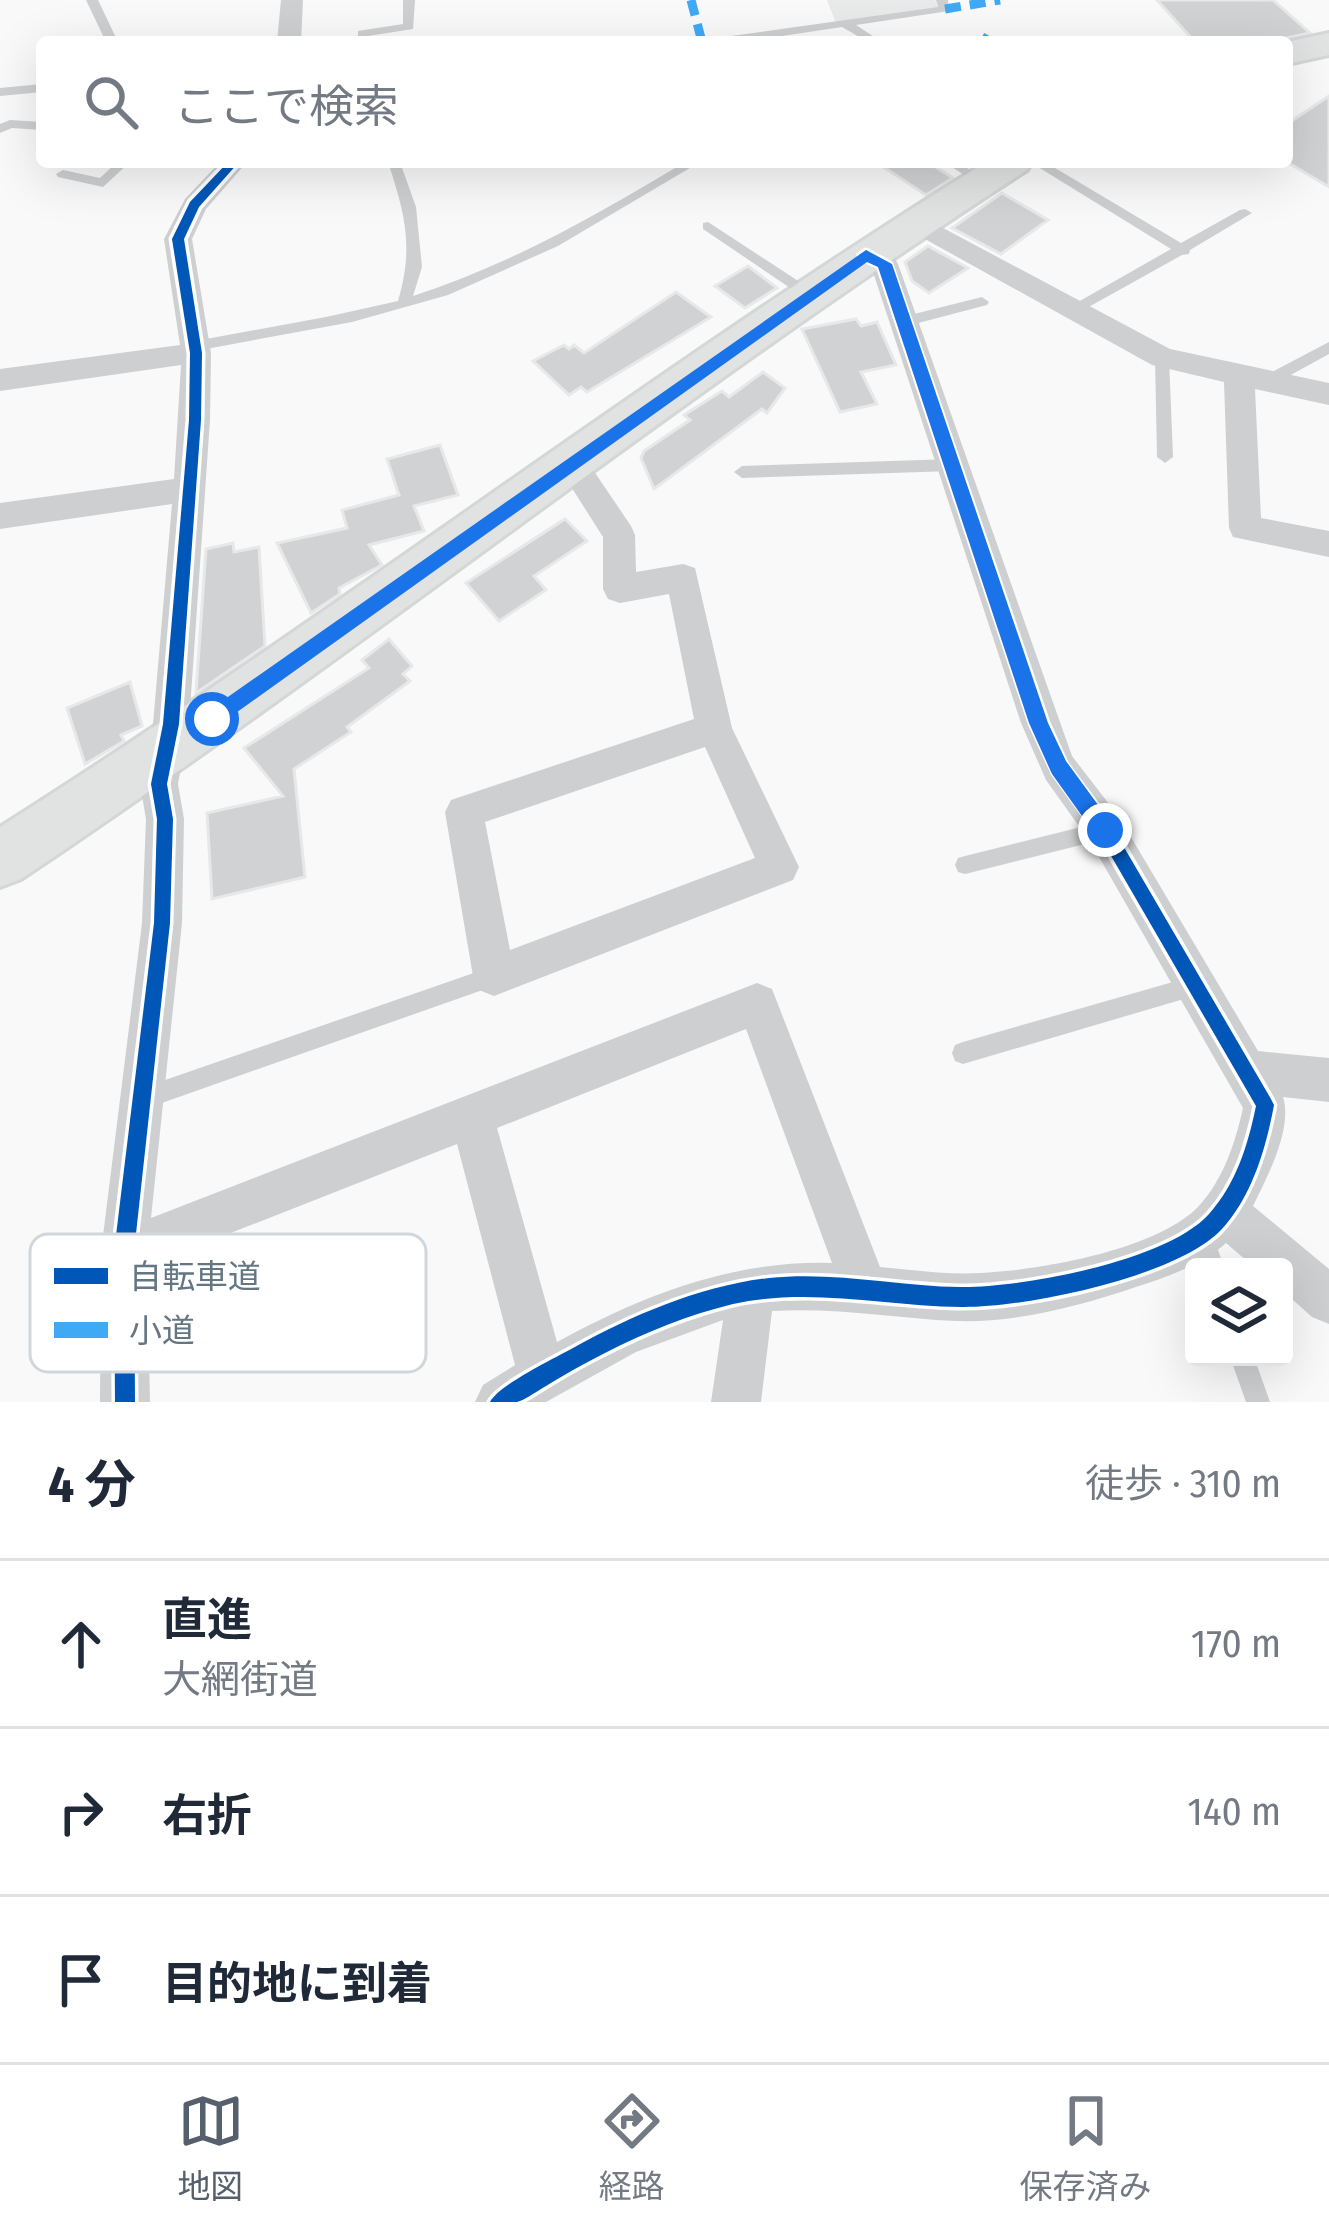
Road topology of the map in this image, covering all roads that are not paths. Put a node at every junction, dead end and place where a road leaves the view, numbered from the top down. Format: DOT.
graph roads {
  1 [pos="92,0"];
  2 [pos="292,0"];
  3 [pos="409,0"];
  4 [pos="942,0"];
  5 [pos="845,24"];
  6 [pos="109,36"];
  7 [pos="289,36"];
  8 [pos="363,36"];
  9 [pos="774,36"];
  10 [pos="866,36"];
  11 [pos="1329,44"];
  12 [pos="1293,52"];
  13 [pos="36,89"];
  14 [pos="0,92"];
  15 [pos="36,126"];
  16 [pos="0,129"];
  17 [pos="118,168"];
  18 [pos="228,168"];
  19 [pos="396,168"];
  20 [pos="684,168"];
  21 [pos="991,168"];
  22 [pos="1046,168"];
  23 [pos="63,175"];
  24 [pos="1245,213"];
  25 [pos="915,222"];
  26 [pos="708,226"];
  27 [pos="1184,251"];
  28 [pos="866,255"];
  29 [pos="810,295"];
  30 [pos="982,302"];
  31 [pos="404,304"];
  32 [pos="1076,309"];
  33 [pos="903,322"];
  34 [pos="1329,347"];
  35 [pos="195,350"];
  36 [pos="1162,358"];
  37 [pos="1255,376"];
  38 [pos="0,380"];
  39 [pos="1329,394"];
  40 [pos="1166,457"];
  41 [pos="572,463"];
  42 [pos="952,465"];
  43 [pos="742,472"];
  44 [pos="188,489"];
  45 [pos="0,516"];
  46 [pos="1329,544"];
  47 [pos="714,728"];
  48 [pos="161,755"];
  49 [pos="1105,830"];
  50 [pos="0,860"];
  51 [pos="965,865"];
  52 [pos="494,976"];
  53 [pos="1194,986"];
  54 [pos="963,1054"];
  55 [pos="1242,1071"];
  56 [pos="1329,1080"];
  57 [pos="140,1100"];
  58 [pos="471,1114"];
  59 [pos="126,1234"];
  60 [pos="169,1234"];
  61 [pos="1213,1237"];
  62 [pos="864,1286"];
  63 [pos="751,1291"];
  64 [pos="1329,1300"];
  65 [pos="1245,1366"];
  66 [pos="125,1372"];
  67 [pos="542,1376"];
  68 [pos="125,1402"];
  69 [pos="500,1402"];
  70 [pos="736,1402"];
  71 [pos="1258,1402"];
  1 -- 6 [label="lane"];
  2 -- 7 [label="street"];
  3 -- 8 [label="lane"];
  4 -- 5 [label="lane"];
  5 -- 9 [label="lane"];
  5 -- 10 [label="lane"];
  11 -- 12 [label="main road"];
  13 -- 14 [label="lane"];
  15 -- 16 [label="lane"];
  17 -- 23 [label="lane"];
  18 -- 35 [label="street"];
  19 -- 31 [label="lane"];
  20 -- 31 [label="lane"];
  21 -- 25 [label="main road"];
  22 -- 27 [label="lane"];
  24 -- 27 [label="lane"];
  25 -- 28 [label="main road"];
  25 -- 32 [label="street"];
  26 -- 29 [label="lane"];
  27 -- 32 [label="lane"];
  28 -- 29 [label="main road"];
  28 -- 33 [label="street"];
  29 -- 41 [label="main road"];
  30 -- 33 [label="lane"];
  31 -- 35 [label="lane"];
  32 -- 36 [label="street"];
  33 -- 42 [label="street"];
  34 -- 37 [label="lane"];
  35 -- 38 [label="street"];
  35 -- 44 [label="street"];
  36 -- 37 [label="street"];
  36 -- 40 [label="lane"];
  37 -- 39 [label="street"];
  37 -- 46 [label="street"];
  41 -- 47 [label="street"];
  41 -- 48 [label="main road"];
  42 -- 43 [label="lane"];
  42 -- 49 [label="street"];
  44 -- 45 [label="street"];
  44 -- 48 [label="street"];
  47 -- 52 [label="street"];
  47 -- 52 [label="street"];
  48 -- 50 [label="main road"];
  48 -- 57 [label="street"];
  49 -- 51 [label="lane"];
  49 -- 53 [label="street"];
  52 -- 57 [label="lane"];
  53 -- 54 [label="lane"];
  53 -- 55 [label="street"];
  55 -- 56 [label="street"];
  55 -- 61 [label="street"];
  57 -- 59 [label="street"];
  58 -- 60 [label="street"];
  58 -- 62 [label="street"];
  58 -- 67 [label="street"];
  61 -- 62 [label="street"];
  61 -- 64 [label="street"];
  62 -- 63 [label="street"];
  63 -- 67 [label="street"];
  63 -- 70 [label="street"];
  65 -- 71 [label="lane"];
  66 -- 68 [label="street"];
  67 -- 69 [label="street"];
}
